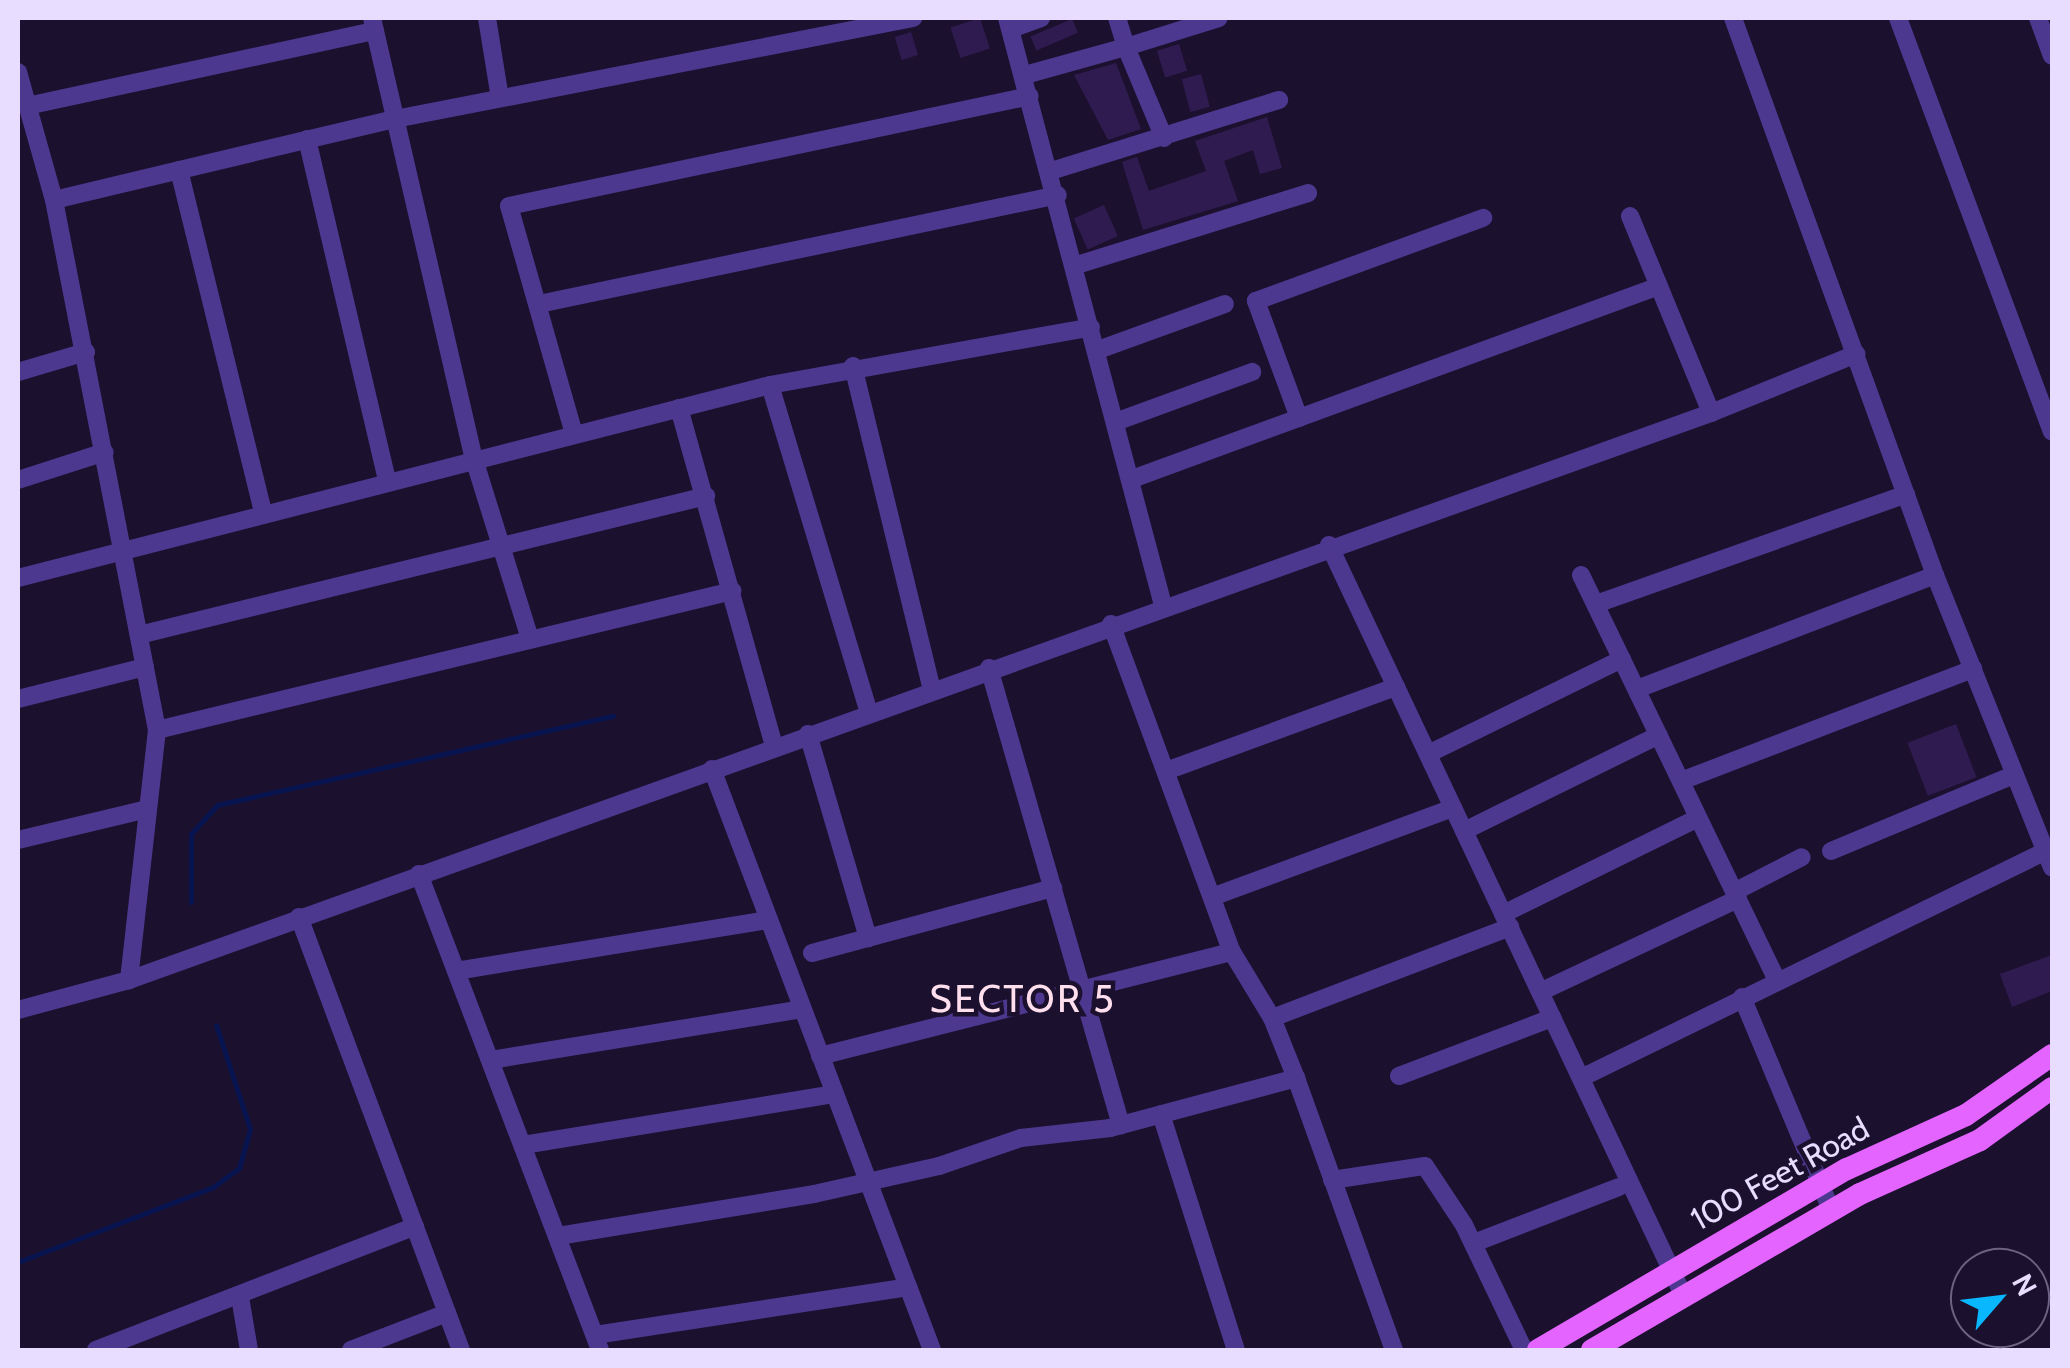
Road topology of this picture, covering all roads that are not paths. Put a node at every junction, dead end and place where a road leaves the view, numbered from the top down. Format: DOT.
graph roads {
  1 [pos="487,18"];
  2 [pos="913,18"];
  3 [pos="1041,18"];
  4 [pos="1117,18"];
  5 [pos="1219,18"];
  6 [pos="1733,18"];
  7 [pos="1898,18"];
  8 [pos="2038,18"];
  9 [pos="1009,23"];
  10 [pos="373,24"];
  11 [pos="1126,47"];
  12 [pos="2052,56"];
  13 [pos="18,72"];
  14 [pos="1024,75"];
  15 [pos="1030,96"];
  16 [pos="500,98"];
  17 [pos="1279,100"];
  18 [pos="27,106"];
  19 [pos="395,119"];
  20 [pos="1164,138"];
  21 [pos="308,140"];
  22 [pos="179,170"];
  23 [pos="1052,170"];
  24 [pos="1308,192"];
  25 [pos="1058,195"];
  26 [pos="54,200"];
  27 [pos="1630,216"];
  28 [pos="1483,218"];
  29 [pos="1076,266"];
  30 [pos="1659,286"];
  31 [pos="539,304"];
  32 [pos="1224,304"];
  33 [pos="1092,327"];
  34 [pos="1098,350"];
  35 [pos="86,352"];
  36 [pos="1856,354"];
  37 [pos="853,366"];
  38 [pos="18,372"];
  39 [pos="1252,372"];
  40 [pos="770,384"];
  41 [pos="679,408"];
  42 [pos="1711,414"];
  43 [pos="1299,418"];
  44 [pos="1118,420"];
  45 [pos="2052,431"];
  46 [pos="574,434"];
  47 [pos="105,452"];
  48 [pos="474,459"];
  49 [pos="1132,479"];
  50 [pos="18,480"];
  51 [pos="388,480"];
  52 [pos="1906,494"];
  53 [pos="706,496"];
  54 [pos="263,512"];
  55 [pos="1329,545"];
  56 [pos="501,546"];
  57 [pos="122,547"];
  58 [pos="1581,575"];
  59 [pos="1935,575"];
  60 [pos="18,578"];
  61 [pos="732,590"];
  62 [pos="1596,604"];
  63 [pos="1163,605"];
  64 [pos="1111,624"];
  65 [pos="139,635"];
  66 [pos="530,640"];
  67 [pos="1622,659"];
  68 [pos="145,667"];
  69 [pos="989,668"];
  70 [pos="1972,669"];
  71 [pos="1396,687"];
  72 [pos="932,689"];
  73 [pos="1636,689"];
  74 [pos="18,699"];
  75 [pos="869,712"];
  76 [pos="157,730"];
  77 [pos="808,734"];
  78 [pos="1658,735"];
  79 [pos="774,746"];
  80 [pos="1428,754"];
  81 [pos="712,769"];
  82 [pos="1166,771"];
  83 [pos="2014,775"];
  84 [pos="1681,781"];
  85 [pos="148,808"];
  86 [pos="1453,808"];
  87 [pos="1698,818"];
  88 [pos="1464,832"];
  89 [pos="18,840"];
  90 [pos="1831,851"];
  91 [pos="1802,857"];
  92 [pos="2049,859"];
  93 [pos="420,874"];
  94 [pos="1053,888"];
  95 [pos="1736,896"];
  96 [pos="1212,897"];
  97 [pos="299,917"];
  98 [pos="768,920"];
  99 [pos="1506,921"];
  100 [pos="868,938"];
  101 [pos="1232,952"];
  102 [pos="812,953"];
  103 [pos="456,971"];
  104 [pos="129,980"];
  105 [pos="1777,980"];
  106 [pos="1082,990"];
  107 [pos="1540,992"];
  108 [pos="1742,997"];
  109 [pos="802,1009"];
  110 [pos="18,1010"];
  111 [pos="1272,1018"];
  112 [pos="1552,1018"];
  113 [pos="2052,1055"];
  114 [pos="820,1056"];
  115 [pos="490,1060"];
  116 [pos="1400,1076"];
  117 [pos="1296,1078"];
  118 [pos="1580,1078"];
  119 [pos="2052,1088"];
  120 [pos="835,1094"];
  121 [pos="1160,1114"];
  122 [pos="1122,1125"];
  123 [pos="523,1146"];
  124 [pos="1332,1180"];
  125 [pos="868,1182"];
  126 [pos="1820,1184"];
  127 [pos="1619,1187"];
  128 [pos="1831,1210"];
  129 [pos="415,1226"];
  130 [pos="558,1236"];
  131 [pos="1474,1242"];
  132 [pos="1672,1272"];
  133 [pos="908,1287"];
  134 [pos="240,1297"];
  135 [pos="1684,1297"];
  136 [pos="447,1313"];
  137 [pos="598,1343"];
  138 [pos="96,1350"];
  139 [pos="249,1350"];
  140 [pos="351,1350"];
  141 [pos="462,1350"];
  142 [pos="932,1350"];
  143 [pos="1236,1350"];
  144 [pos="1394,1350"];
  145 [pos="1524,1350"];
  146 [pos="1538,1350"];
  147 [pos="1592,1350"];
  1 -- 16 [label="street"];
  2 -- 16 [label="street"];
  3 -- 9 [label="street"];
  4 -- 11 [label="street"];
  5 -- 11 [label="street"];
  6 -- 36 [label="street"];
  7 -- 45 [label="street"];
  8 -- 12 [label="street"];
  9 -- 14 [label="street"];
  10 -- 18 [label="street"];
  10 -- 19 [label="street"];
  11 -- 14 [label="street"];
  11 -- 20 [label="street"];
  13 -- 18 [label="street"];
  14 -- 15 [label="street"];
  15 -- 23 [label="street"];
  15 -- 31 [label="street"];
  16 -- 19 [label="street"];
  17 -- 20 [label="street"];
  18 -- 26 [label="street"];
  19 -- 21 [label="street"];
  19 -- 48 [label="street"];
  20 -- 23 [label="street"];
  21 -- 22 [label="street"];
  21 -- 51 [label="street"];
  22 -- 26 [label="street"];
  22 -- 54 [label="street"];
  23 -- 25 [label="street"];
  24 -- 29 [label="street"];
  25 -- 29 [label="street"];
  25 -- 31 [label="street"];
  26 -- 35 [label="street"];
  27 -- 30 [label="street"];
  28 -- 43 [label="street"];
  29 -- 33 [label="street"];
  30 -- 42 [label="street"];
  30 -- 43 [label="street"];
  31 -- 46 [label="street"];
  32 -- 34 [label="street"];
  33 -- 34 [label="street"];
  33 -- 37 [label="street"];
  34 -- 44 [label="street"];
  35 -- 38 [label="street"];
  35 -- 47 [label="street"];
  36 -- 42 [label="street"];
  36 -- 52 [label="street"];
  37 -- 40 [label="street"];
  37 -- 72 [label="street"];
  39 -- 44 [label="street"];
  40 -- 41 [label="street"];
  40 -- 75 [label="street"];
  41 -- 46 [label="street"];
  41 -- 53 [label="street"];
  42 -- 55 [label="street"];
  43 -- 49 [label="street"];
  44 -- 49 [label="street"];
  46 -- 48 [label="street"];
  47 -- 50 [label="street"];
  47 -- 57 [label="street"];
  48 -- 51 [label="street"];
  48 -- 56 [label="street"];
  49 -- 63 [label="street"];
  51 -- 54 [label="street"];
  52 -- 59 [label="street"];
  52 -- 62 [label="street"];
  53 -- 56 [label="street"];
  53 -- 61 [label="street"];
  54 -- 57 [label="street"];
  55 -- 63 [label="street"];
  55 -- 71 [label="street"];
  56 -- 65 [label="street"];
  56 -- 66 [label="street"];
  57 -- 60 [label="street"];
  57 -- 65 [label="street"];
  58 -- 62 [label="street"];
  59 -- 70 [label="street"];
  59 -- 73 [label="street"];
  61 -- 66 [label="street"];
  61 -- 79 [label="street"];
  62 -- 67 [label="street"];
  63 -- 64 [label="street"];
  64 -- 69 [label="street"];
  64 -- 82 [label="street"];
  65 -- 68 [label="street"];
  66 -- 76 [label="street"];
  67 -- 73 [label="street"];
  67 -- 80 [label="street"];
  68 -- 74 [label="street"];
  68 -- 76 [label="street"];
  69 -- 72 [label="street"];
  69 -- 94 [label="street"];
  70 -- 83 [label="street"];
  70 -- 84 [label="street"];
  71 -- 80 [label="street"];
  71 -- 82 [label="street"];
  72 -- 75 [label="street"];
  73 -- 78 [label="street"];
  75 -- 77 [label="street"];
  76 -- 85 [label="street"];
  77 -- 79 [label="street"];
  77 -- 100 [label="street"];
  78 -- 84 [label="street"];
  78 -- 88 [label="street"];
  79 -- 81 [label="street"];
  80 -- 86 [label="street"];
  81 -- 93 [label="street"];
  81 -- 98 [label="street"];
  82 -- 96 [label="street"];
  83 -- 90 [label="street"];
  83 -- 92 [label="street"];
  84 -- 87 [label="street"];
  85 -- 89 [label="street"];
  85 -- 104 [label="street"];
  86 -- 88 [label="street"];
  86 -- 96 [label="street"];
  87 -- 95 [label="street"];
  87 -- 99 [label="street"];
  88 -- 99 [label="street"];
  91 -- 95 [label="street"];
  92 -- 105 [label="street"];
  93 -- 97 [label="street"];
  93 -- 103 [label="street"];
  94 -- 100 [label="street"];
  94 -- 106 [label="street"];
  95 -- 105 [label="street"];
  95 -- 107 [label="street"];
  96 -- 101 [label="street"];
  97 -- 104 [label="street"];
  97 -- 129 [label="street"];
  98 -- 103 [label="street"];
  98 -- 109 [label="street"];
  99 -- 107 [label="street"];
  99 -- 111 [label="street"];
  100 -- 102 [label="street"];
  101 -- 106 [label="street"];
  101 -- 111 [label="street"];
  103 -- 115 [label="street"];
  104 -- 110 [label="street"];
  105 -- 108 [label="street"];
  106 -- 114 [label="street"];
  106 -- 122 [label="street"];
  107 -- 112 [label="street"];
  108 -- 118 [label="street"];
  108 -- 126 [label="street"];
  109 -- 114 [label="street"];
  109 -- 115 [label="street"];
  111 -- 117 [label="street"];
  112 -- 116 [label="street"];
  112 -- 118 [label="street"];
  113 -- 126 [label="main road, 100 Feet Road"];
  114 -- 120 [label="street"];
  115 -- 123 [label="street"];
  117 -- 121 [label="street"];
  117 -- 124 [label="street"];
  118 -- 132 [label="street"];
  119 -- 128 [label="main road, 100 Feet Road"];
  120 -- 123 [label="street"];
  120 -- 125 [label="street"];
  121 -- 122 [label="street"];
  121 -- 143 [label="street"];
  122 -- 125 [label="street"];
  123 -- 130 [label="street"];
  124 -- 131 [label="street"];
  124 -- 144 [label="street"];
  125 -- 130 [label="street"];
  125 -- 133 [label="street"];
  126 -- 128 [label="street"];
  126 -- 132 [label="main road, 100 Feet Road"];
  127 -- 131 [label="street"];
  128 -- 135 [label="main road, 100 Feet Road"];
  129 -- 134 [label="street"];
  129 -- 136 [label="street"];
  130 -- 137 [label="street"];
  131 -- 145 [label="street"];
  132 -- 135 [label="street"];
  132 -- 146 [label="main road, 100 Feet Road"];
  133 -- 137 [label="street"];
  133 -- 142 [label="street"];
  134 -- 138 [label="street"];
  134 -- 139 [label="street"];
  135 -- 147 [label="main road, 100 Feet Road"];
  136 -- 140 [label="street"];
  136 -- 141 [label="street"];
}
